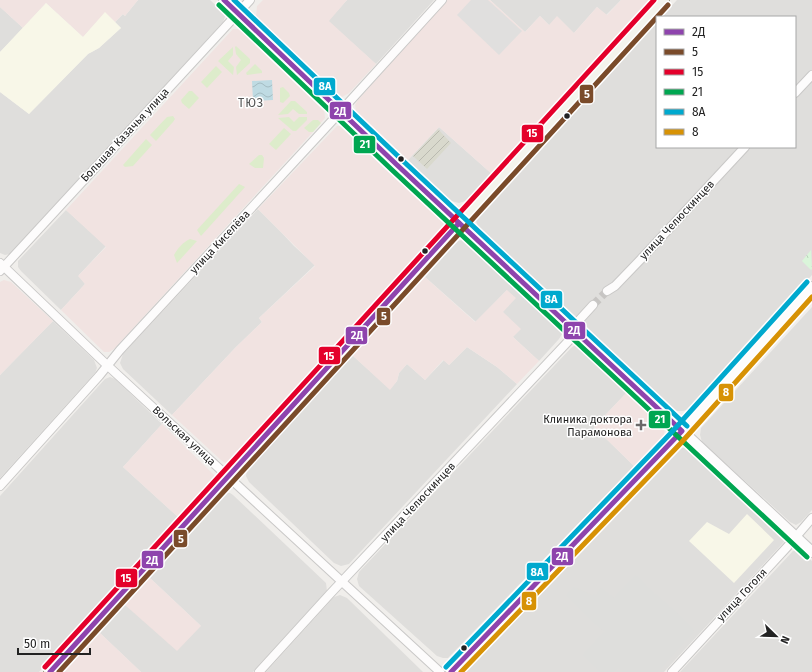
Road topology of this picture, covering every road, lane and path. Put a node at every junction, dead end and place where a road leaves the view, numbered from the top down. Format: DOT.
graph roads {
  1 [pos="224,0"];
  2 [pos="250,0"];
  3 [pos="442,0"];
  4 [pos="663,0"];
  5 [pos="238,13"];
  6 [pos="812,75"];
  7 [pos="796,93"];
  8 [pos="340,111"];
  9 [pos="744,148"];
  10 [pos="459,222"];
  11 [pos="1,267"];
  12 [pos="812,288"];
  13 [pos="606,291"];
  14 [pos="593,305"];
  15 [pos="575,330"];
  16 [pos="108,366"];
  17 [pos="682,431"];
  18 [pos="228,477"];
  19 [pos="0,486"];
  20 [pos="812,518"];
  21 [pos="795,536"];
  22 [pos="812,552"];
  23 [pos="342,582"];
  24 [pos="50,672"];
  25 [pos="259,672"];
  26 [pos="440,672"];
  27 [pos="450,672"];
  28 [pos="672,672"];
  1 -- 5 [label="street"];
  2 -- 5 [label="street, Большая Казачья улица"];
  3 -- 8 [label="street, улица Киселёва"];
  4 -- 10 [label="main road"];
  5 -- 8 [label="street"];
  5 -- 11 [label="street, Большая Казачья улица"];
  6 -- 7 [label="street"];
  8 -- 10 [label="street"];
  8 -- 16 [label="street, улица Киселёва"];
  9 -- 13 [label="street, улица Челюскинцев"];
  10 -- 15 [label="street"];
  10 -- 18 [label="main road"];
  11 -- 16 [label="street, Вольская улица"];
  12 -- 17 [label="street"];
  14 -- 15 [label="street, улица Челюскинцев"];
  15 -- 17 [label="street"];
  15 -- 23 [label="street, улица Челюскинцев"];
  16 -- 18 [label="street, Вольская улица"];
  16 -- 19 [label="street, улица Киселёва"];
  17 -- 21 [label="street"];
  17 -- 27 [label="street"];
  18 -- 23 [label="street, Вольская улица"];
  18 -- 24 [label="main road"];
  20 -- 21 [label="street, улица Гоголя"];
  21 -- 22 [label="street"];
  21 -- 28 [label="street, улица Гоголя"];
  23 -- 25 [label="street, улица Челюскинцев"];
  23 -- 26 [label="street, Вольская улица"];
}
